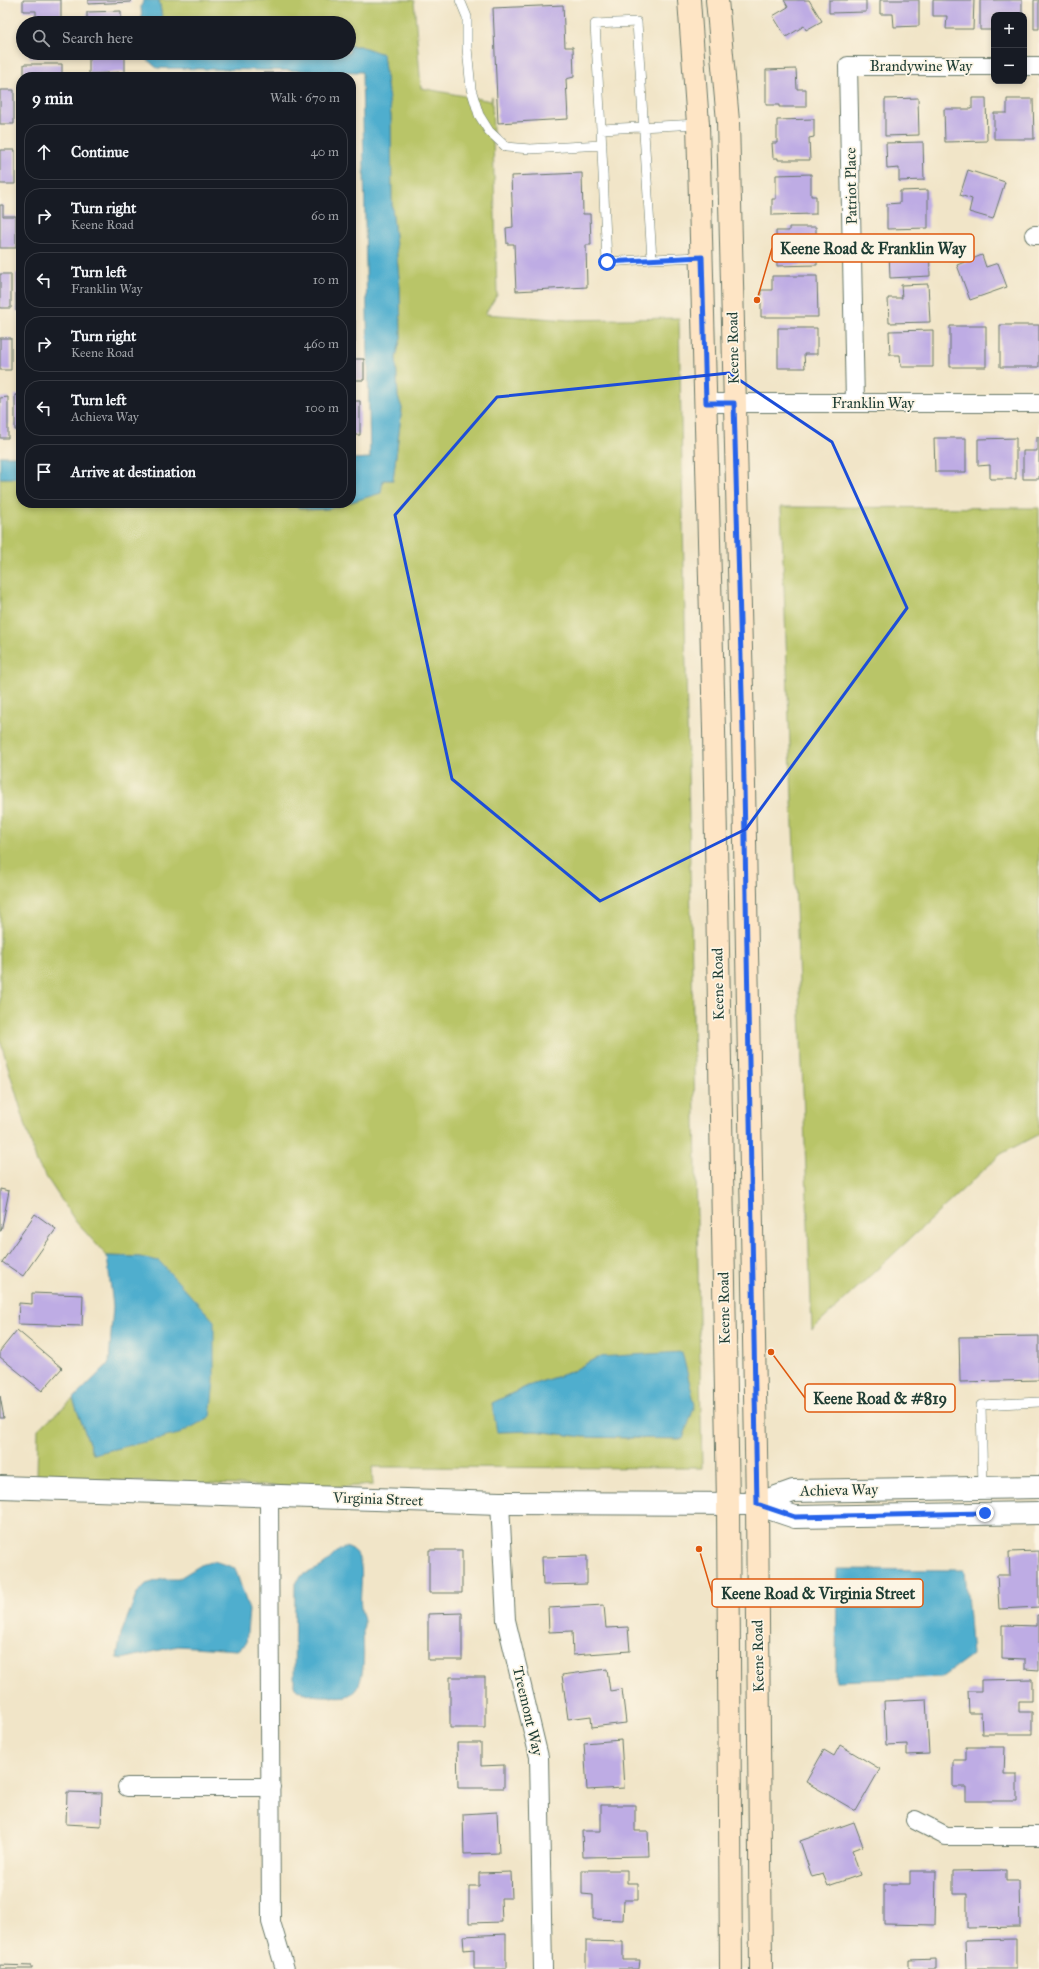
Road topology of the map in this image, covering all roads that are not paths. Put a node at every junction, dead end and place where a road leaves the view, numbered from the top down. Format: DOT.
graph roads {
  1 [pos="460,0"];
  2 [pos="690,0"];
  3 [pos="717,0"];
  4 [pos="848,66"];
  5 [pos="991,66"];
  6 [pos="1027,66"];
  7 [pos="1039,66"];
  8 [pos="698,124"];
  9 [pos="644,127"];
  10 [pos="602,129"];
  11 [pos="602,145"];
  12 [pos="702,257"];
  13 [pos="652,259"];
  14 [pos="855,402"];
  15 [pos="706,403"];
  16 [pos="734,403"];
  17 [pos="1039,403"];
  18 [pos="1039,1402"];
  19 [pos="0,1487"];
  20 [pos="1039,1487"];
  21 [pos="983,1488"];
  22 [pos="269,1495"];
  23 [pos="500,1503"];
  24 [pos="728,1504"];
  25 [pos="757,1504"];
  26 [pos="1039,1513"];
  27 [pos="127,1787"];
  28 [pos="270,1787"];
  29 [pos="915,1820"];
  30 [pos="1039,1836"];
  31 [pos="285,1969"];
  32 [pos="543,1969"];
  33 [pos="731,1969"];
  34 [pos="761,1969"];
  1 -- 11 [label="lane"];
  2 -- 8 [label="main road, Keene Road"];
  3 -- 16 [label="main road, Keene Road"];
  4 -- 5 [label="street, Brandywine Way"];
  4 -- 14 [label="street, Patriot Place"];
  6 -- 7 [label="street"];
  8 -- 9 [label="lane"];
  8 -- 12 [label="main road, Keene Road"];
  9 -- 10 [label="lane"];
  9 -- 10 [label="lane"];
  9 -- 13 [label="lane"];
  10 -- 11 [label="lane"];
  11 -- 13 [label="lane"];
  12 -- 13 [label="lane"];
  12 -- 15 [label="main road, Keene Road"];
  14 -- 16 [label="street, Franklin Way"];
  14 -- 17 [label="street, Franklin Way"];
  15 -- 16 [label="street, Franklin Way"];
  15 -- 24 [label="main road, Keene Road"];
  16 -- 25 [label="main road, Keene Road"];
  18 -- 21 [label="lane"];
  19 -- 22 [label="street, Virginia Street"];
  20 -- 21 [label="street, Achieva Way"];
  21 -- 25 [label="street, Achieva Way"];
  22 -- 23 [label="street, Virginia Street"];
  22 -- 28 [label="street"];
  23 -- 24 [label="street, Virginia Street"];
  23 -- 32 [label="street, Treemont Way"];
  24 -- 25 [label="street, Virginia Street"];
  24 -- 33 [label="main road, Keene Road"];
  25 -- 26 [label="street, Achieva Way"];
  25 -- 34 [label="main road, Keene Road"];
  27 -- 28 [label="street"];
  28 -- 31 [label="street"];
  29 -- 30 [label="street"];
}
